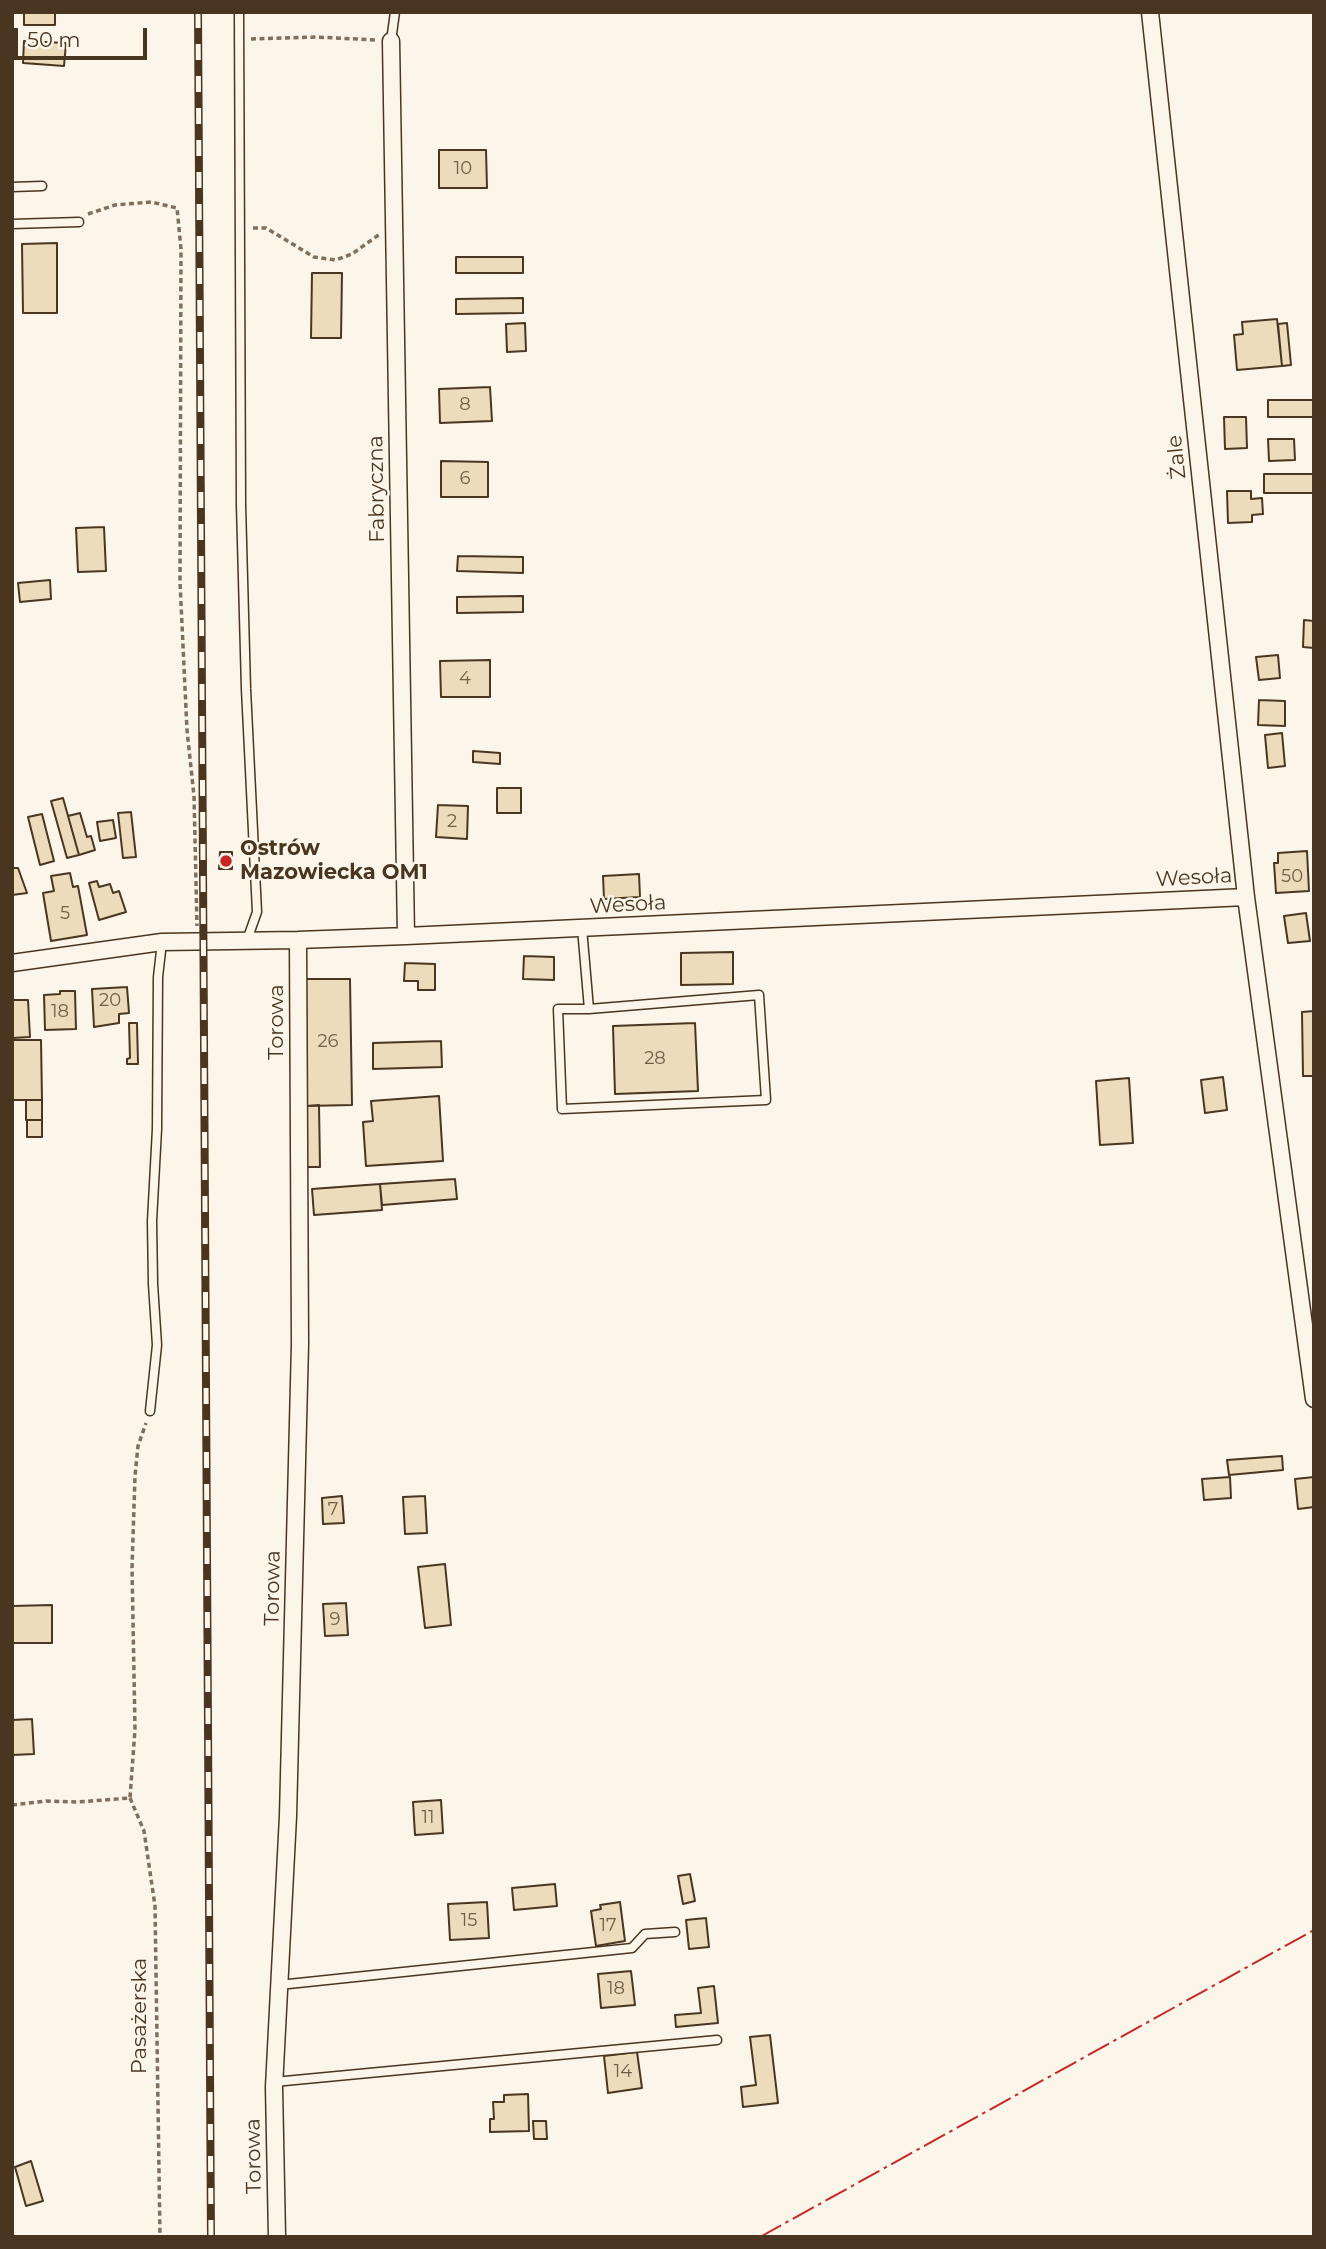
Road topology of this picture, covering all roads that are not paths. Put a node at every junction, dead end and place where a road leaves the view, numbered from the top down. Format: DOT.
graph roads {
  1 [pos="239,12"];
  2 [pos="395,12"];
  3 [pos="1150,12"];
  4 [pos="391,41"];
  5 [pos="42,186"];
  6 [pos="12,187"];
  7 [pos="79,222"];
  8 [pos="12,224"];
  9 [pos="1246,897"];
  10 [pos="582,928"];
  11 [pos="406,936"];
  12 [pos="247,940"];
  13 [pos="298,940"];
  14 [pos="162,942"];
  15 [pos="12,963"];
  16 [pos="589,1009"];
  17 [pos="1314,1399"];
  18 [pos="150,1411"];
  19 [pos="675,1931"];
  20 [pos="279,1985"];
  21 [pos="717,2040"];
  22 [pos="274,2082"];
  23 [pos="277,2237"];
  1 -- 12 [label="lane"];
  2 -- 4 [label="lane"];
  3 -- 9 [label="street, Żale"];
  4 -- 11 [label="street, Fabryczna"];
  5 -- 6 [label="lane"];
  7 -- 8 [label="lane"];
  9 -- 10 [label="street, Wesoła"];
  9 -- 17 [label="street, Żale"];
  10 -- 11 [label="street, Wesoła"];
  10 -- 16 [label="lane"];
  11 -- 13 [label="street, Wesoła"];
  12 -- 13 [label="street, Wesoła"];
  12 -- 14 [label="street, Wesoła"];
  13 -- 20 [label="street, Torowa"];
  14 -- 15 [label="street, Wesoła"];
  14 -- 18 [label="lane"];
  16 -- 16 [label="lane"];
  19 -- 20 [label="lane"];
  20 -- 22 [label="street, Torowa"];
  21 -- 22 [label="lane"];
  22 -- 23 [label="street, Torowa"];
}
